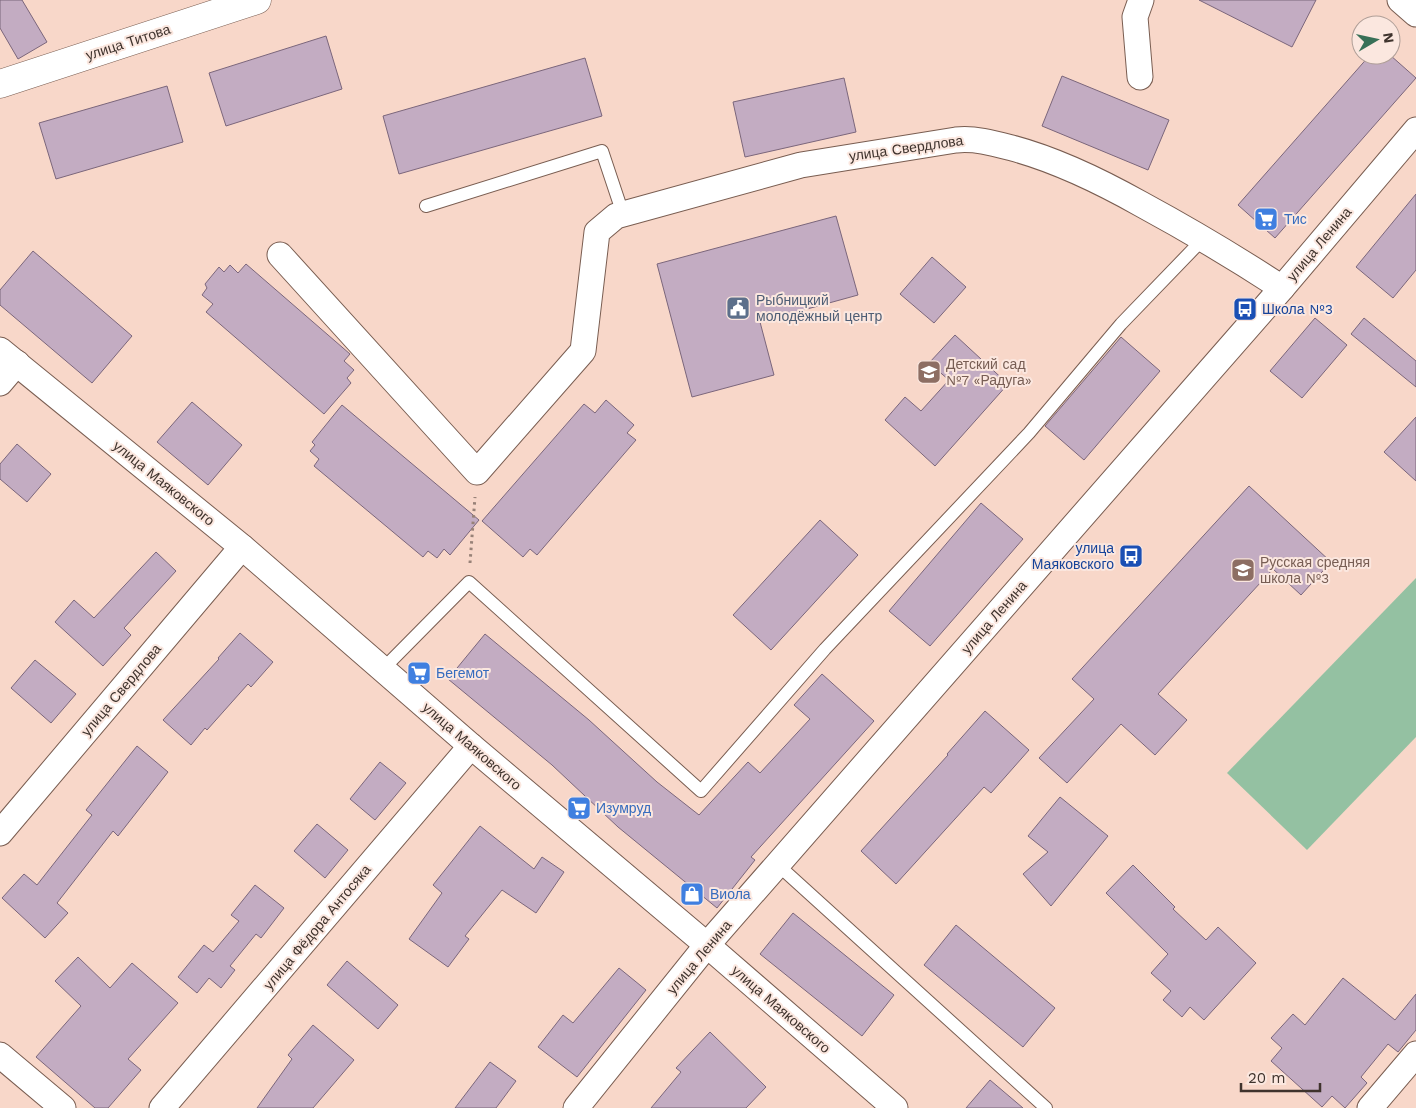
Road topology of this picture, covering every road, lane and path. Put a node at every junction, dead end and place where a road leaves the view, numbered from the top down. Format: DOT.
graph roads {
  1 [pos="256,0"];
  2 [pos="1141,0"];
  3 [pos="1400,0"];
  4 [pos="1416,14"];
  5 [pos="1140,77"];
  6 [pos="0,84"];
  7 [pos="1416,130"];
  8 [pos="426,206"];
  9 [pos="623,214"];
  10 [pos="1204,238"];
  11 [pos="280,255"];
  12 [pos="1282,288"];
  13 [pos="8,357"];
  14 [pos="0,383"];
  15 [pos="477,472"];
  16 [pos="242,547"];
  17 [pos="469,582"];
  18 [pos="383,669"];
  19 [pos="471,746"];
  20 [pos="0,833"];
  21 [pos="778,865"];
  22 [pos="707,946"];
  23 [pos="0,1054"];
  24 [pos="1416,1054"];
  25 [pos="63,1108"];
  26 [pos="162,1108"];
  27 [pos="576,1108"];
  28 [pos="895,1108"];
  29 [pos="1046,1108"];
  30 [pos="1370,1108"];
  1 -- 6 [label="street, улица Титова"];
  2 -- 5 [label="street"];
  3 -- 4 [label="street"];
  7 -- 12 [label="street, улица Ленина"];
  8 -- 9 [label="lane"];
  9 -- 10 [label="street, улица Свердлова"];
  9 -- 15 [label="street, улица Свердлова"];
  10 -- 12 [label="street, улица Свердлова"];
  10 -- 17 [label="lane"];
  11 -- 15 [label="street"];
  12 -- 21 [label="street, улица Ленина"];
  13 -- 14 [label="street"];
  13 -- 16 [label="street, улица Маяковского"];
  15 -- 17 [label="path"];
  16 -- 18 [label="street, улица Маяковского"];
  16 -- 20 [label="street, улица Свердлова"];
  17 -- 18 [label="lane"];
  18 -- 19 [label="street, улица Маяковского"];
  19 -- 22 [label="street, улица Маяковского"];
  19 -- 26 [label="street, улица Фёдора Антосяка"];
  21 -- 22 [label="street, улица Ленина"];
  21 -- 29 [label="lane"];
  22 -- 27 [label="street, улица Ленина"];
  22 -- 28 [label="street, улица Маяковского"];
  23 -- 25 [label="street"];
  24 -- 30 [label="street"];
}
